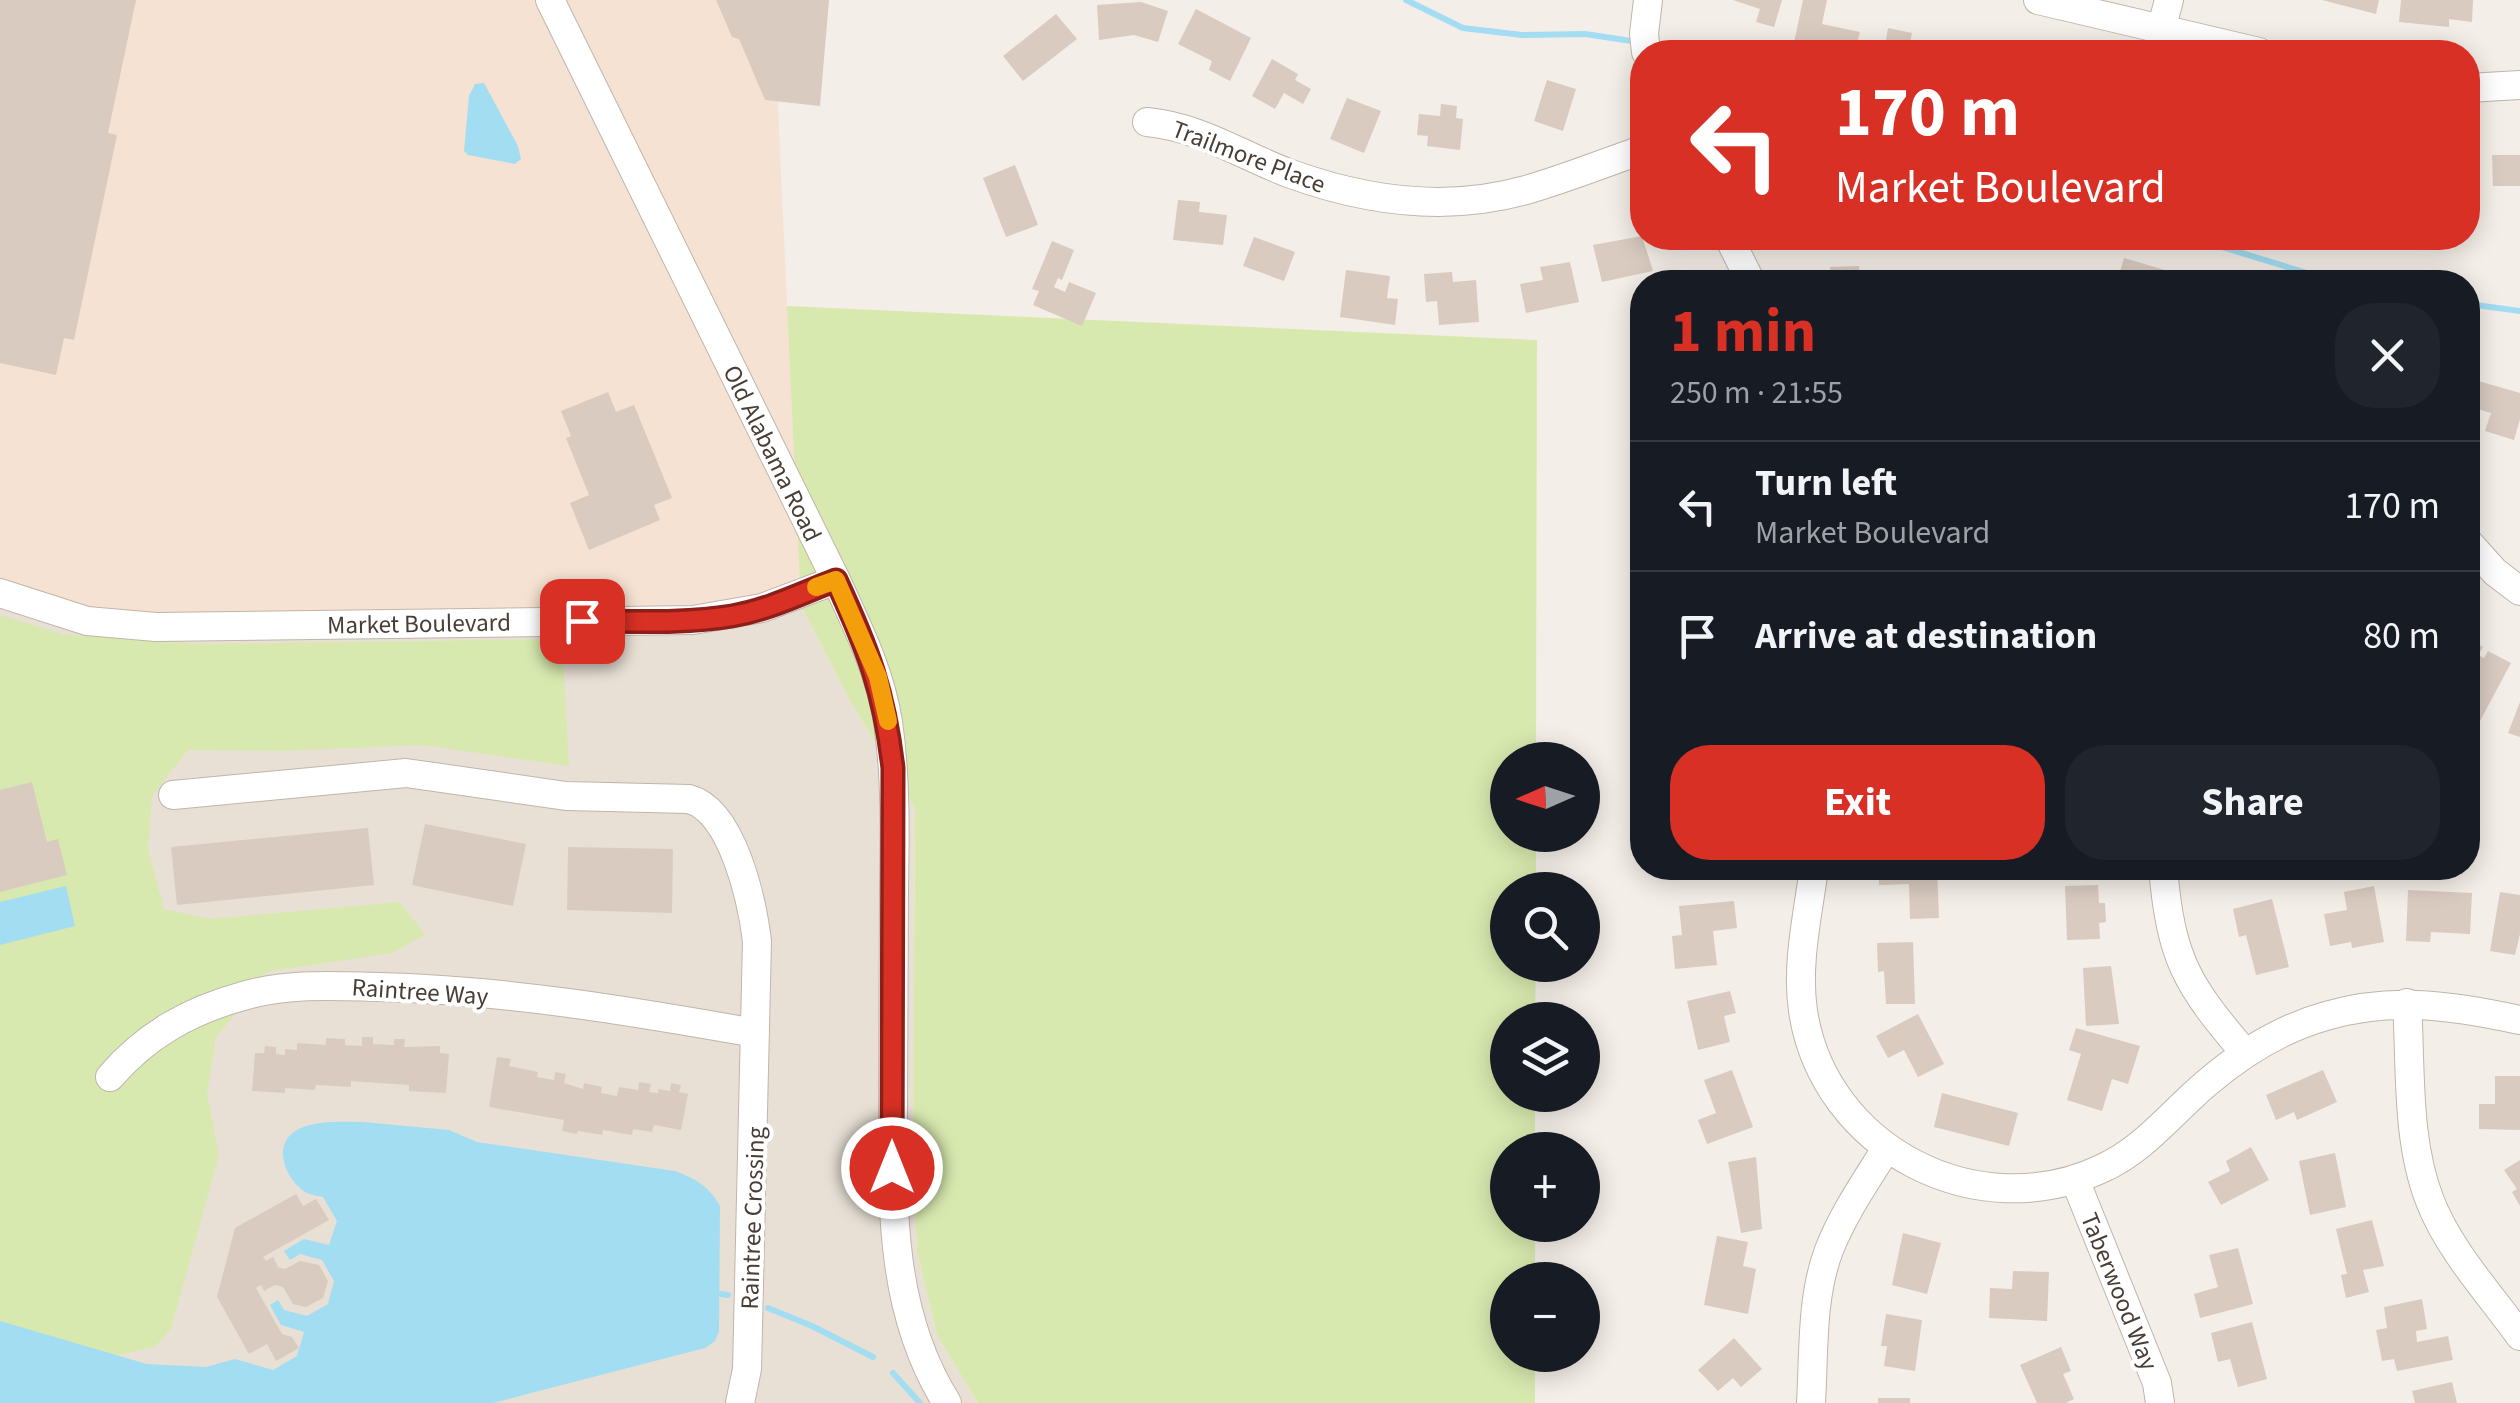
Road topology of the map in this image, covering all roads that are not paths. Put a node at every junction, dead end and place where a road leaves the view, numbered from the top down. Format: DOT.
graph roads {
  1 [pos="550,0"];
  2 [pos="1648,0"];
  3 [pos="2038,0"];
  4 [pos="2169,0"];
  5 [pos="2161,30"];
  6 [pos="1645,40"];
  7 [pos="2206,40"];
  8 [pos="2520,85"];
  9 [pos="2480,87"];
  10 [pos="1147,122"];
  11 [pos="1630,154"];
  12 [pos="2480,555"];
  13 [pos="836,580"];
  14 [pos="2520,591"];
  15 [pos="0,594"];
  16 [pos="172,795"];
  17 [pos="1812,880"];
  18 [pos="2164,880"];
  19 [pos="2407,1003"];
  20 [pos="2520,1020"];
  21 [pos="755,1033"];
  22 [pos="2246,1053"];
  23 [pos="110,1078"];
  24 [pos="1886,1148"];
  25 [pos="2074,1180"];
  26 [pos="2520,1336"];
  27 [pos="740,1403"];
  28 [pos="947,1403"];
  29 [pos="1811,1403"];
  30 [pos="2160,1403"];
  1 -- 13 [label="street, Old Alabama Road"];
  2 -- 6 [label="street"];
  3 -- 5 [label="street"];
  4 -- 5 [label="street"];
  5 -- 7 [label="street"];
  8 -- 9 [label="street"];
  10 -- 11 [label="street, Trailmore Place"];
  12 -- 14 [label="street"];
  13 -- 15 [label="street, Market Boulevard"];
  13 -- 28 [label="street, Old Alabama Road"];
  16 -- 21 [label="street, Raintree Crossing"];
  17 -- 24 [label="street"];
  18 -- 22 [label="street"];
  19 -- 20 [label="street"];
  19 -- 22 [label="street"];
  19 -- 26 [label="street"];
  21 -- 23 [label="street, Raintree Way"];
  21 -- 27 [label="street, Raintree Crossing"];
  22 -- 25 [label="street"];
  24 -- 25 [label="street"];
  24 -- 29 [label="street"];
  25 -- 30 [label="street, Taberwood Way"];
}
